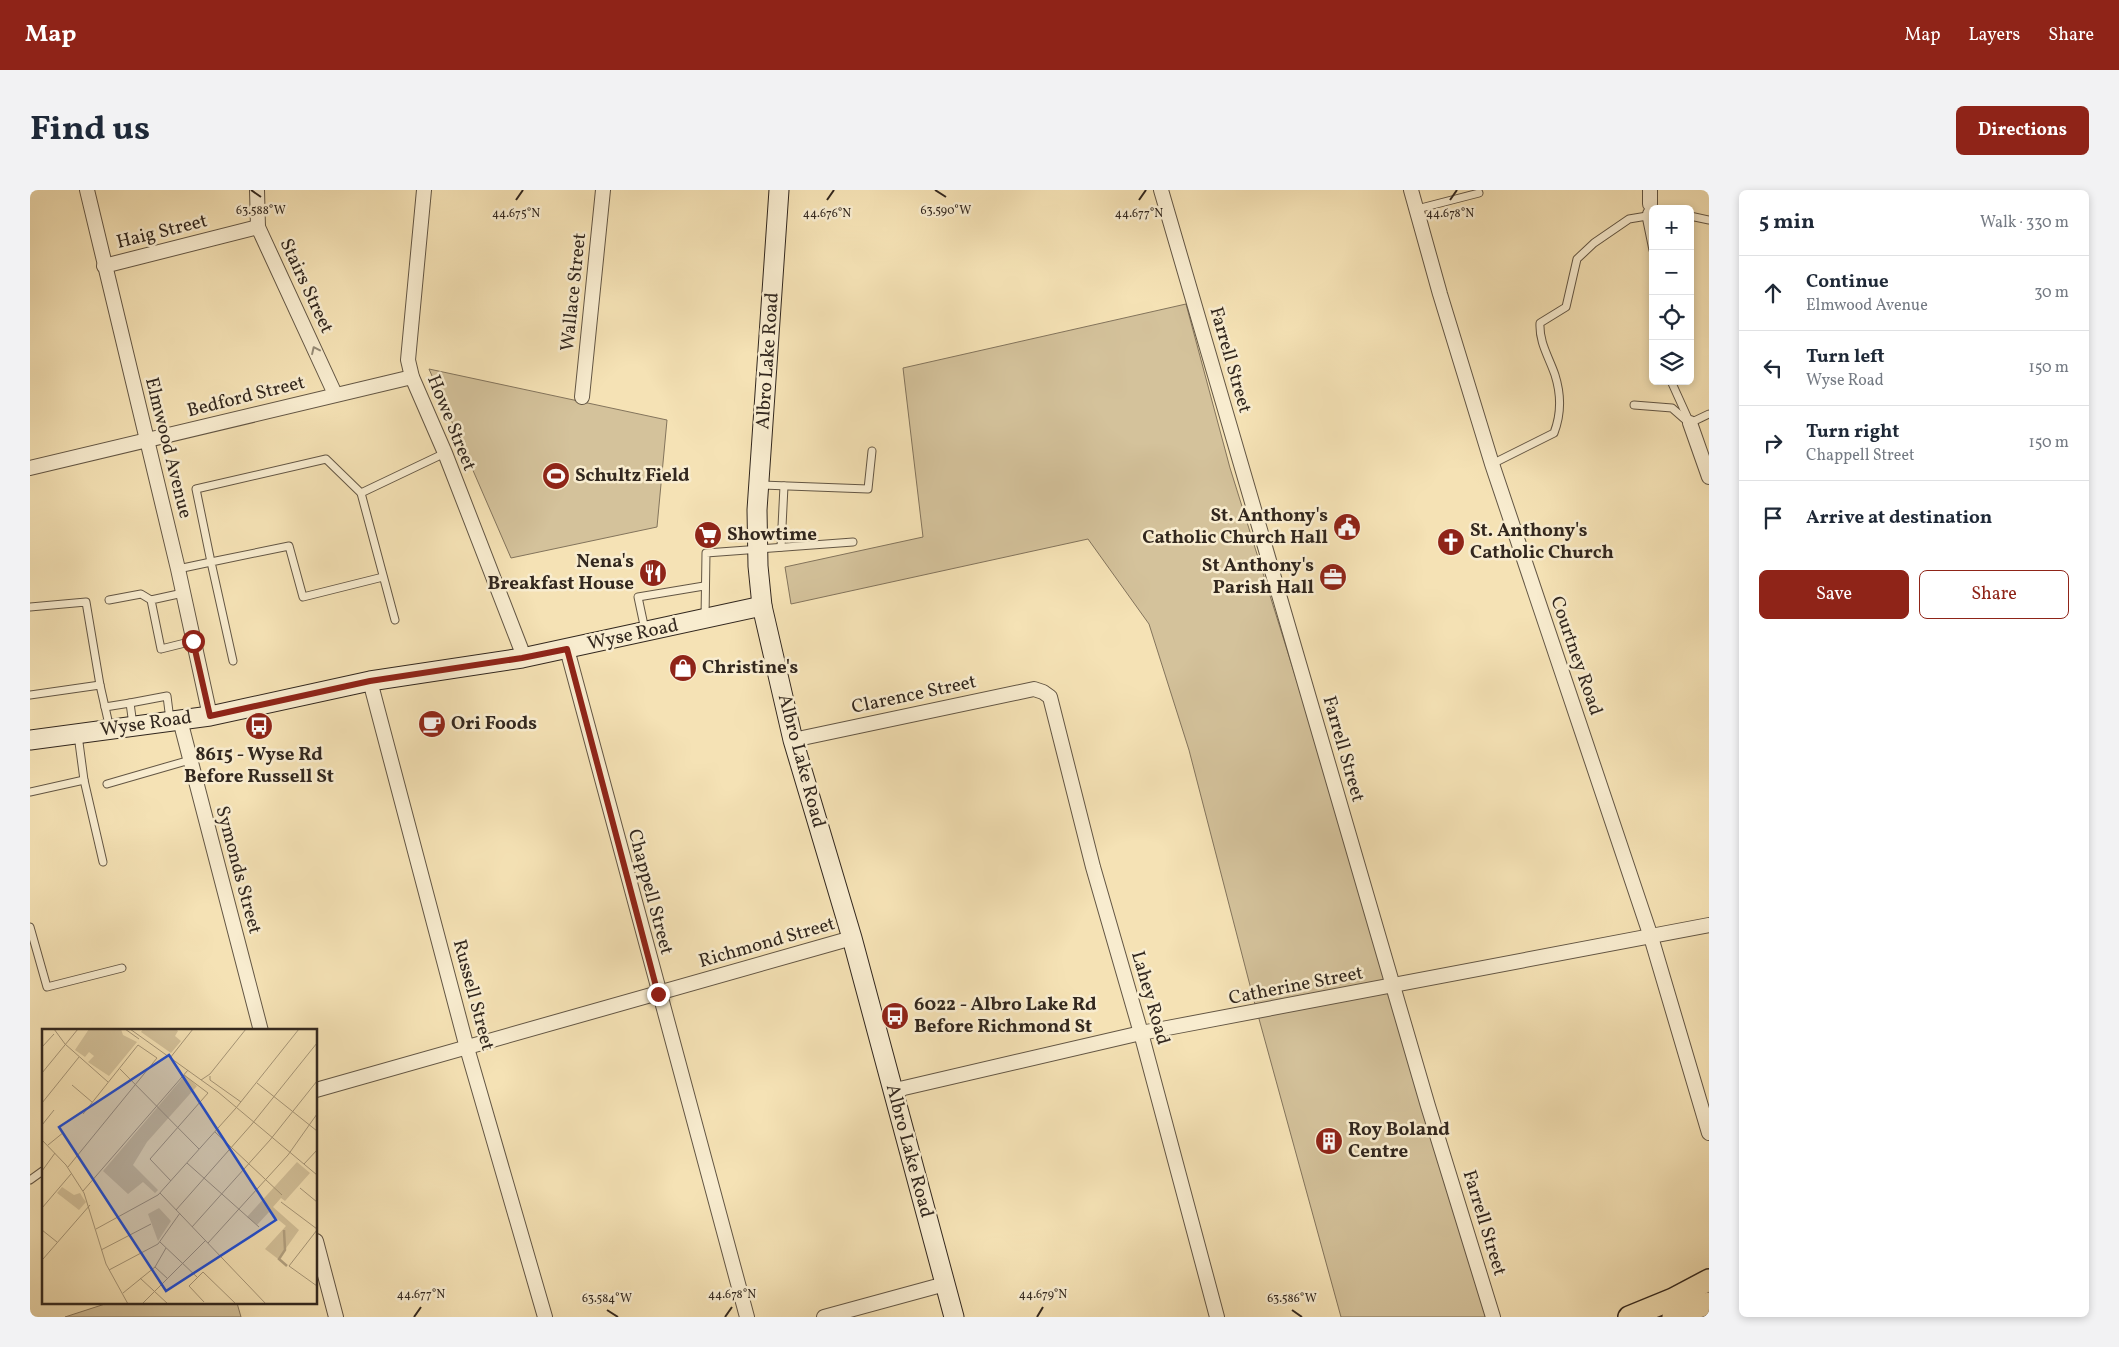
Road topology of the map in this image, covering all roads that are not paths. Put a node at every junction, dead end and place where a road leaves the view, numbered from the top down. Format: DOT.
graph roads {
  1 [pos="87,190"];
  2 [pos="257,190"];
  3 [pos="424,190"];
  4 [pos="603,190"];
  5 [pos="779,190"];
  6 [pos="1161,190"];
  7 [pos="1412,190"];
  8 [pos="1479,193"];
  9 [pos="1649,207"];
  10 [pos="1417,209"];
  11 [pos="1694,217"];
  12 [pos="1709,220"];
  13 [pos="258,227"];
  14 [pos="104,266"];
  15 [pos="412,377"];
  16 [pos="1673,385"];
  17 [pos="335,394"];
  18 [pos="582,397"];
  19 [pos="1634,405"];
  20 [pos="1709,414"];
  21 [pos="1690,423"];
  22 [pos="147,441"];
  23 [pos="872,451"];
  24 [pos="444,453"];
  25 [pos="1492,464"];
  26 [pos="30,468"];
  27 [pos="1709,477"];
  28 [pos="759,485"];
  29 [pos="784,486"];
  30 [pos="361,493"];
  31 [pos="853,542"];
  32 [pos="781,547"];
  33 [pos="757,549"];
  34 [pos="210,562"];
  35 [pos="178,569"];
  36 [pos="383,577"];
  37 [pos="704,586"];
  38 [pos="183,593"];
  39 [pos="109,600"];
  40 [pos="151,600"];
  41 [pos="762,606"];
  42 [pos="30,607"];
  43 [pos="706,618"];
  44 [pos="395,620"];
  45 [pos="645,633"];
  46 [pos="193,641"];
  47 [pos="567,649"];
  48 [pos="522,658"];
  49 [pos="233,661"];
  50 [pos="370,681"];
  51 [pos="100,685"];
  52 [pos="1043,692"];
  53 [pos="30,695"];
  54 [pos="130,703"];
  55 [pos="105,707"];
  56 [pos="210,716"];
  57 [pos="175,720"];
  58 [pos="133,725"];
  59 [pos="110,729"];
  60 [pos="78,734"];
  61 [pos="30,740"];
  62 [pos="793,740"];
  63 [pos="190,760"];
  64 [pos="84,780"];
  65 [pos="107,784"];
  66 [pos="30,792"];
  67 [pos="103,862"];
  68 [pos="1709,925"];
  69 [pos="30,927"];
  70 [pos="1651,937"];
  71 [pos="852,938"];
  72 [pos="122,968"];
  73 [pos="1394,986"];
  74 [pos="658,994"];
  75 [pos="260,1029"];
  76 [pos="1141,1033"];
  77 [pos="467,1048"];
  78 [pos="318,1089"];
  79 [pos="892,1092"];
  80 [pos="1709,1133"];
  81 [pos="42,1171"];
  82 [pos="30,1180"];
  83 [pos="318,1249"];
  84 [pos="1709,1280"];
  85 [pos="945,1284"];
  86 [pos="1709,1303"];
  87 [pos="1678,1312"];
  88 [pos="336,1317"];
  89 [pos="545,1317"];
  90 [pos="747,1317"];
  91 [pos="824,1317"];
  92 [pos="954,1317"];
  93 [pos="1217,1317"];
  94 [pos="1492,1317"];
  95 [pos="1629,1317"];
  1 -- 14 [label="street, Elmwood Avenue"];
  2 -- 13 [label="street, Stairs Street"];
  3 -- 15 [label="street, Howe Street"];
  4 -- 18 [label="street, Wallace Street"];
  5 -- 28 [label="main road, Albro Lake Road"];
  6 -- 73 [label="street, Farrell Street"];
  7 -- 10 [label="street, Courtney Road"];
  8 -- 10 [label="lane"];
  9 -- 25 [label="lane"];
  10 -- 25 [label="street, Courtney Road"];
  11 -- 12 [label="lane"];
  13 -- 14 [label="street, Haig Street"];
  17 -- 13 [label="street, Stairs Street, one-way"];
  14 -- 22 [label="street, Elmwood Avenue"];
  15 -- 17 [label="street, Bedford Street"];
  15 -- 24 [label="street, Howe Street"];
  16 -- 21 [label="lane"];
  17 -- 22 [label="street, Bedford Street"];
  19 -- 21 [label="lane"];
  20 -- 21 [label="lane"];
  21 -- 27 [label="street"];
  22 -- 26 [label="street, Bedford Street"];
  22 -- 35 [label="street, Elmwood Avenue"];
  23 -- 29 [label="lane"];
  24 -- 30 [label="lane"];
  24 -- 48 [label="street, Howe Street"];
  25 -- 70 [label="street, Courtney Road"];
  28 -- 29 [label="lane"];
  28 -- 33 [label="main road, Albro Lake Road"];
  29 -- 32 [label="lane"];
  30 -- 34 [label="lane"];
  30 -- 36 [label="lane"];
  31 -- 32 [label="lane"];
  32 -- 33 [label="lane"];
  33 -- 37 [label="lane"];
  33 -- 41 [label="main road, Albro Lake Road"];
  34 -- 35 [label="lane"];
  34 -- 36 [label="lane"];
  34 -- 49 [label="lane"];
  35 -- 38 [label="street, Elmwood Avenue"];
  36 -- 44 [label="lane"];
  37 -- 43 [label="lane"];
  37 -- 45 [label="lane"];
  38 -- 40 [label="lane"];
  38 -- 46 [label="street, Elmwood Avenue"];
  39 -- 40 [label="lane"];
  40 -- 46 [label="lane"];
  41 -- 43 [label="main road, Wyse Road"];
  41 -- 62 [label="main road, Albro Lake Road"];
  42 -- 51 [label="lane"];
  43 -- 45 [label="main road, Wyse Road"];
  45 -- 47 [label="main road, Wyse Road"];
  46 -- 56 [label="street, Elmwood Avenue"];
  47 -- 48 [label="main road, Wyse Road"];
  47 -- 74 [label="street, Chappell Street"];
  48 -- 50 [label="main road, Wyse Road"];
  50 -- 56 [label="main road, Wyse Road"];
  50 -- 77 [label="street, Russell Street"];
  51 -- 53 [label="lane"];
  51 -- 55 [label="lane"];
  52 -- 62 [label="street, Clarence Street"];
  52 -- 76 [label="street, Lahey Road"];
  54 -- 55 [label="lane"];
  54 -- 57 [label="lane"];
  54 -- 58 [label="lane"];
  55 -- 59 [label="lane"];
  56 -- 57 [label="main road, Wyse Road"];
  57 -- 58 [label="main road, Wyse Road"];
  57 -- 63 [label="street, Symonds Street"];
  58 -- 59 [label="main road, Wyse Road"];
  59 -- 60 [label="main road, Wyse Road"];
  60 -- 61 [label="main road, Wyse Road"];
  60 -- 64 [label="lane"];
  62 -- 71 [label="main road, Albro Lake Road"];
  63 -- 65 [label="lane"];
  63 -- 75 [label="street, Symonds Street"];
  64 -- 66 [label="lane"];
  64 -- 67 [label="lane"];
  68 -- 70 [label="street, Catherine Street"];
  69 -- 72 [label="lane"];
  70 -- 73 [label="street, Catherine Street"];
  70 -- 80 [label="street, Courtney Road"];
  71 -- 74 [label="street, Richmond Street"];
  71 -- 79 [label="main road, Albro Lake Road"];
  73 -- 76 [label="street, Catherine Street"];
  73 -- 94 [label="street, Farrell Street"];
  74 -- 77 [label="street, Richmond Street"];
  74 -- 90 [label="street, Chappell Street"];
  76 -- 79 [label="street, Catherine Street"];
  76 -- 93 [label="street, Lahey Road"];
  77 -- 78 [label="street, Richmond Street"];
  77 -- 89 [label="street, Russell Street"];
  79 -- 85 [label="main road, Albro Lake Road"];
  81 -- 82 [label="lane"];
  83 -- 88 [label="street"];
  84 -- 87 [label="main road"];
  85 -- 91 [label="street"];
  85 -- 92 [label="main road, Albro Lake Road"];
  86 -- 87 [label="main road"];
  87 -- 95 [label="main road"];
}
